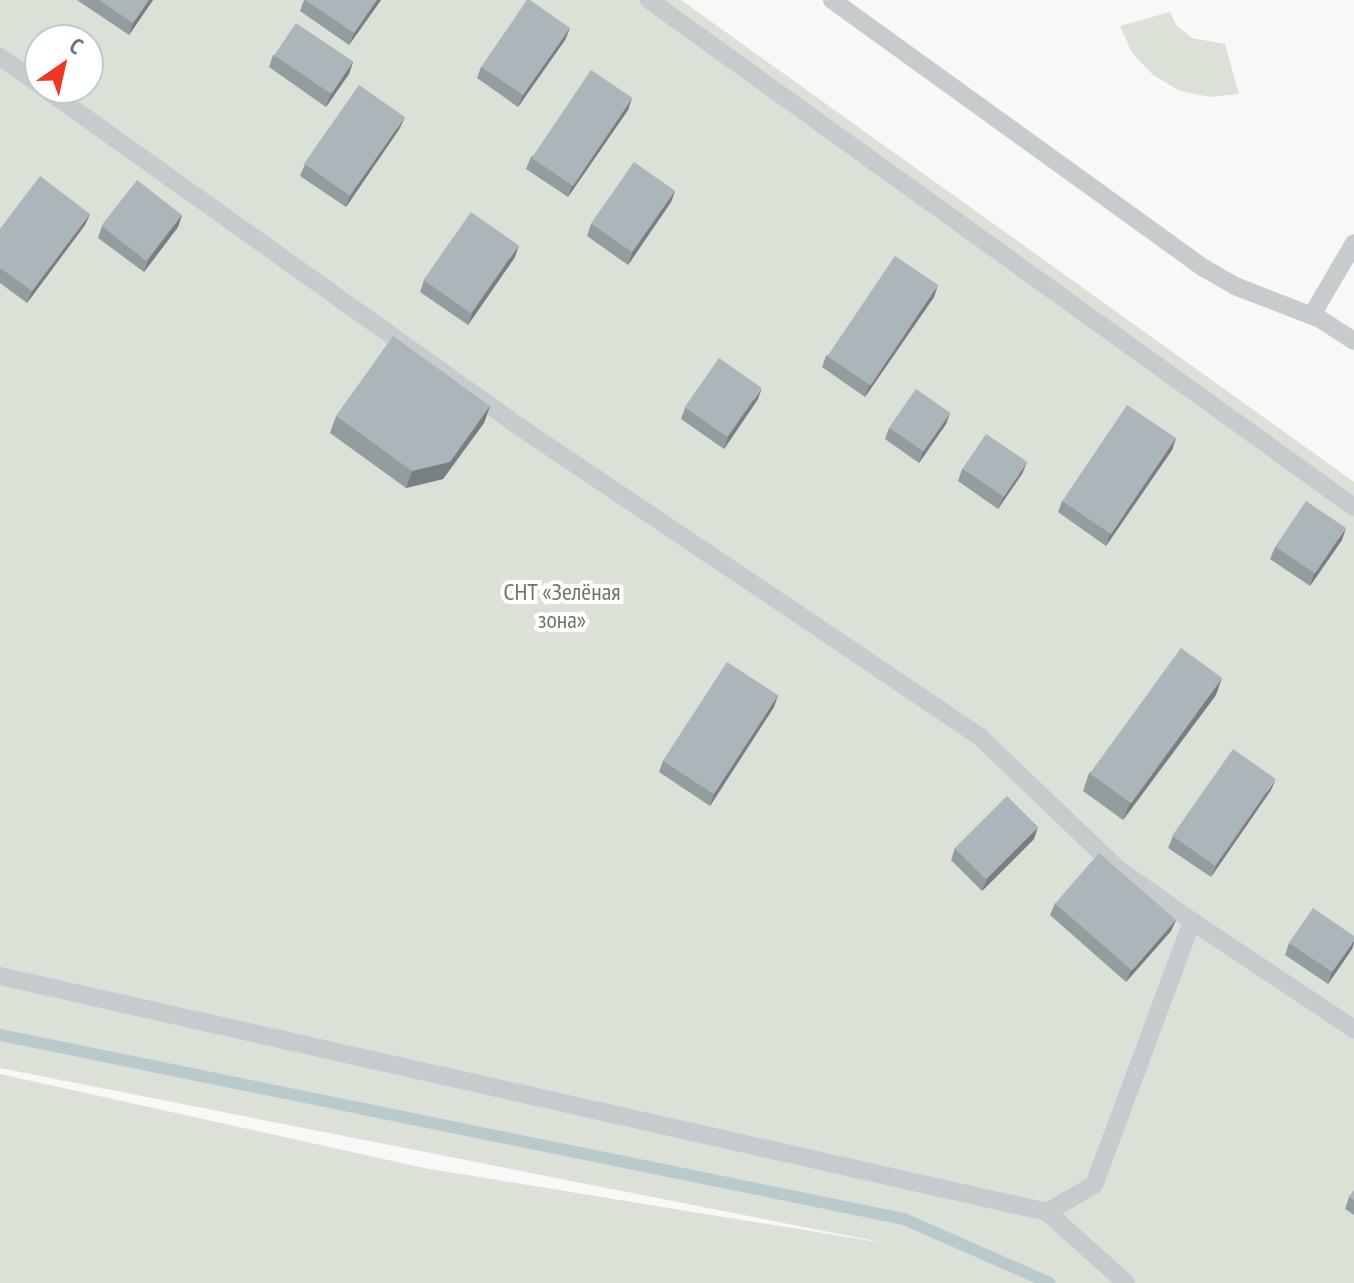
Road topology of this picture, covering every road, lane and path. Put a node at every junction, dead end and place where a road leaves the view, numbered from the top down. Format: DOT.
graph roads {
  1 [pos="649,0"];
  2 [pos="832,0"];
  3 [pos="0,57"];
  4 [pos="24,74"];
  5 [pos="66,104"];
  6 [pos="1354,243"];
  7 [pos="1312,315"];
  8 [pos="1354,341"];
  9 [pos="1354,507"];
  10 [pos="1192,921"];
  11 [pos="0,976"];
  12 [pos="1354,1029"];
  13 [pos="1047,1212"];
  14 [pos="1126,1283"];
  1 -- 9 [label="lane"];
  2 -- 7 [label="lane"];
  3 -- 4 [label="lane"];
  5 -- 10 [label="lane"];
  6 -- 7 [label="lane"];
  7 -- 8 [label="lane"];
  10 -- 12 [label="lane"];
  10 -- 13 [label="lane"];
  11 -- 13 [label="lane"];
  13 -- 14 [label="lane"];
}
